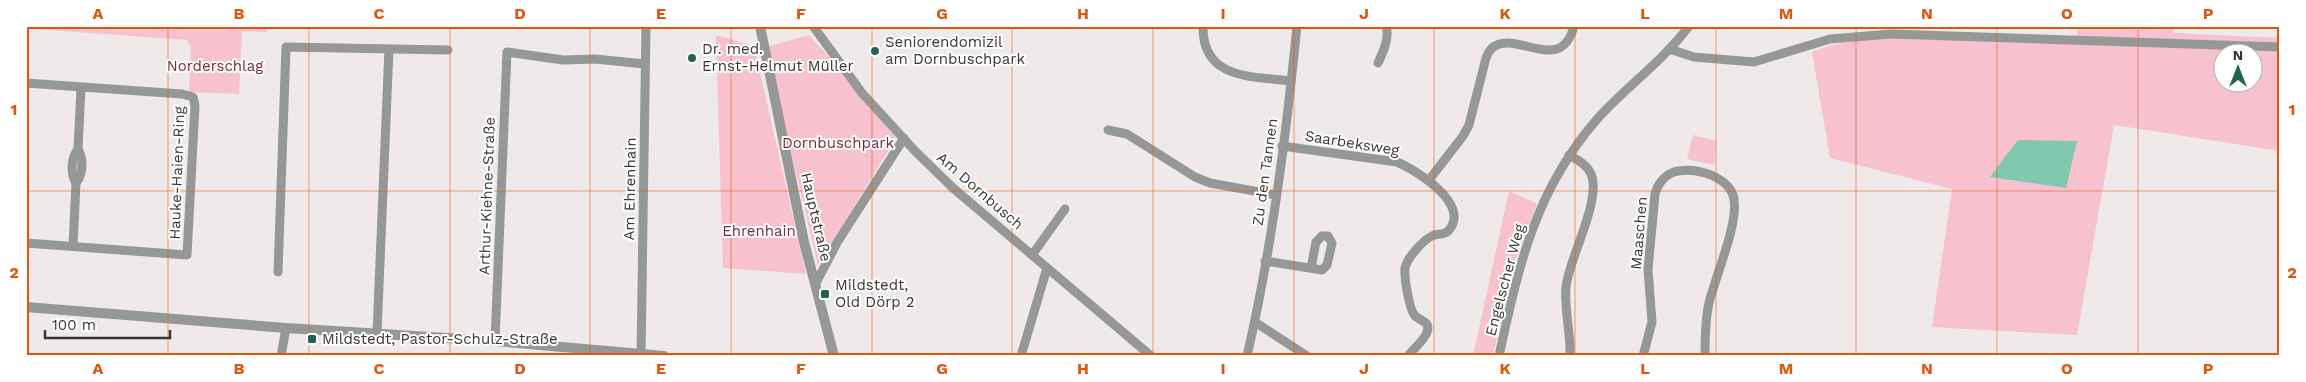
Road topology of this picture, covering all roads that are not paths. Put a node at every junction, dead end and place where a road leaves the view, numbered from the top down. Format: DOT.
graph roads {
  1 [pos="646,26"];
  2 [pos="760,26"];
  3 [pos="813,26"];
  4 [pos="1203,26"];
  5 [pos="1297,26"];
  6 [pos="1386,26"];
  7 [pos="1574,26"];
  8 [pos="1689,26"];
  9 [pos="2280,47"];
  10 [pos="389,49"];
  11 [pos="1669,49"];
  12 [pos="448,50"];
  13 [pos="1378,63"];
  14 [pos="645,64"];
  15 [pos="1291,81"];
  16 [pos="26,83"];
  17 [pos="81,88"];
  18 [pos="1108,130"];
  19 [pos="904,138"];
  20 [pos="1282,146"];
  21 [pos="1569,155"];
  22 [pos="1429,180"];
  23 [pos="1276,195"];
  24 [pos="1066,209"];
  25 [pos="26,243"];
  26 [pos="73,246"];
  27 [pos="1032,255"];
  28 [pos="1265,261"];
  29 [pos="1047,268"];
  30 [pos="1311,268"];
  31 [pos="278,272"];
  32 [pos="816,283"];
  33 [pos="26,307"];
  34 [pos="1255,322"];
  35 [pos="286,328"];
  36 [pos="377,333"];
  37 [pos="495,341"];
  38 [pos="640,354"];
  39 [pos="282,356"];
  40 [pos="664,356"];
  41 [pos="834,356"];
  42 [pos="1021,356"];
  43 [pos="1151,356"];
  44 [pos="1247,356"];
  45 [pos="1308,356"];
  46 [pos="1408,356"];
  47 [pos="1499,356"];
  48 [pos="1570,356"];
  49 [pos="1642,356"];
  50 [pos="1705,356"];
  1 -- 14 [label="street, Am Ehrenhain"];
  2 -- 32 [label="street, Hauptstraße"];
  3 -- 19 [label="street, Am Dornbusch"];
  4 -- 15 [label="street"];
  5 -- 15 [label="street, Zu den Tannen"];
  6 -- 13 [label="street"];
  7 -- 22 [label="street"];
  8 -- 11 [label="street, Engelscher Weg"];
  9 -- 11 [label="street"];
  10 -- 12 [label="street"];
  10 -- 31 [label="street"];
  10 -- 36 [label="street"];
  11 -- 21 [label="street, Engelscher Weg"];
  14 -- 37 [label="street, Arthur-Kiehne-Straße"];
  14 -- 38 [label="street, Am Ehrenhain"];
  15 -- 20 [label="street, Zu den Tannen"];
  16 -- 17 [label="street, Hauke-Haien-Ring"];
  17 -- 26 [label="street"];
  17 -- 26 [label="street, Hauke-Haien-Ring"];
  18 -- 23 [label="street"];
  19 -- 27 [label="street, Am Dornbusch"];
  19 -- 32 [label="street"];
  20 -- 22 [label="street, Saarbeksweg"];
  20 -- 23 [label="street, Zu den Tannen"];
  21 -- 47 [label="street, Engelscher Weg"];
  21 -- 48 [label="street"];
  22 -- 46 [label="street, Saarbeksweg"];
  23 -- 28 [label="street, Zu den Tannen"];
  24 -- 27 [label="street"];
  25 -- 26 [label="street, Hauke-Haien-Ring"];
  27 -- 29 [label="street, Am Dornbusch"];
  28 -- 30 [label="street"];
  28 -- 34 [label="street, Zu den Tannen"];
  29 -- 42 [label="street"];
  29 -- 43 [label="street, Am Dornbusch"];
  32 -- 41 [label="street, Hauptstraße"];
  33 -- 35 [label="street"];
  34 -- 44 [label="street, Zu den Tannen"];
  34 -- 45 [label="street"];
  35 -- 36 [label="street"];
  35 -- 39 [label="street"];
  36 -- 37 [label="street"];
  37 -- 38 [label="street"];
  38 -- 40 [label="street"];
  49 -- 50 [label="street, Maaschen"];
}
